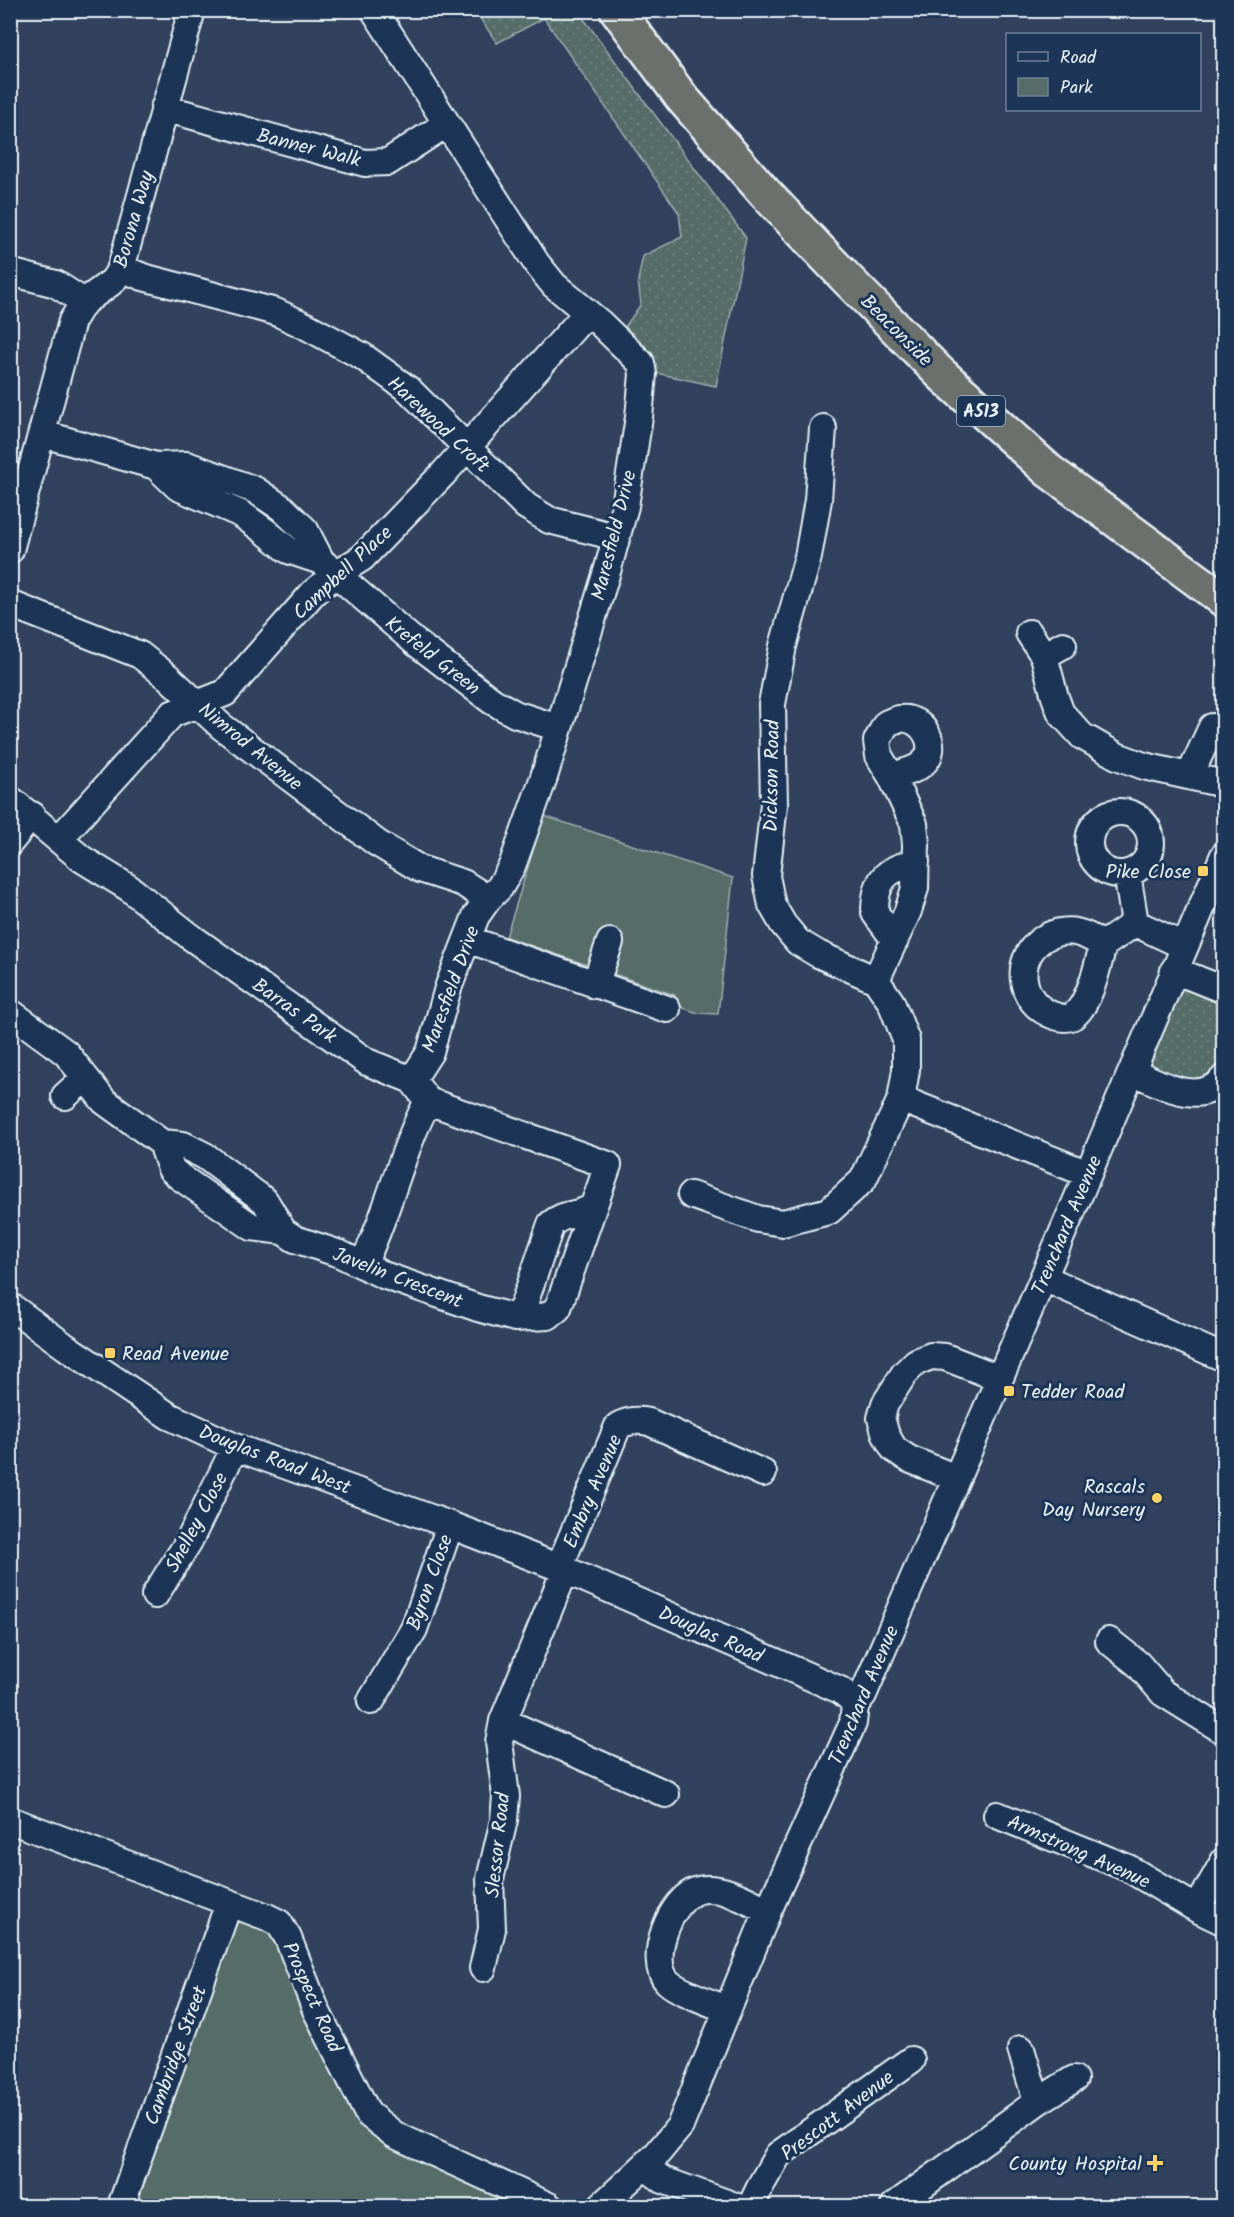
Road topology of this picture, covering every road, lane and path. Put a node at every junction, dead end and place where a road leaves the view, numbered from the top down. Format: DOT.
graph roads {
  1 [pos="192,10"];
  2 [pos="374,10"];
  3 [pos="617,10"];
  4 [pos="164,108"];
  5 [pos="446,124"];
  6 [pos="121,268"];
  7 [pos="10,272"];
  8 [pos="84,302"];
  9 [pos="587,313"];
  10 [pos="823,428"];
  11 [pos="43,434"];
  12 [pos="466,448"];
  13 [pos="616,537"];
  14 [pos="10,550"];
  15 [pos="328,568"];
  16 [pos="1224,600"];
  17 [pos="10,604"];
  18 [pos="1029,633"];
  19 [pos="197,703"];
  20 [pos="1212,727"];
  21 [pos="558,728"];
  22 [pos="1190,775"];
  23 [pos="891,776"];
  24 [pos="1224,784"];
  25 [pos="10,799"];
  26 [pos="32,814"];
  27 [pos="60,838"];
  28 [pos="10,842"];
  29 [pos="1224,855"];
  30 [pos="916,862"];
  31 [pos="1128,873"];
  32 [pos="488,899"];
  33 [pos="1135,923"];
  34 [pos="467,939"];
  35 [pos="895,940"];
  36 [pos="610,942"];
  37 [pos="1103,945"];
  38 [pos="1184,945"];
  39 [pos="1174,970"];
  40 [pos="876,980"];
  41 [pos="595,985"];
  42 [pos="1224,990"];
  43 [pos="667,1009"];
  44 [pos="10,1012"];
  45 [pos="1132,1071"];
  46 [pos="85,1078"];
  47 [pos="1224,1078"];
  48 [pos="412,1080"];
  49 [pos="65,1096"];
  50 [pos="901,1099"];
  51 [pos="428,1101"];
  52 [pos="1088,1174"];
  53 [pos="691,1195"];
  54 [pos="363,1264"];
  55 [pos="1044,1278"];
  56 [pos="10,1306"];
  57 [pos="1224,1358"];
  58 [pos="999,1378"];
  59 [pos="235,1447"];
  60 [pos="763,1473"];
  61 [pos="956,1478"];
  62 [pos="450,1525"];
  63 [pos="564,1569"];
  64 [pos="155,1595"];
  65 [pos="1109,1641"];
  66 [pos="371,1701"];
  67 [pos="855,1705"];
  68 [pos="503,1721"];
  69 [pos="1224,1731"];
  70 [pos="666,1794"];
  71 [pos="997,1815"];
  72 [pos="10,1820"];
  73 [pos="1224,1861"];
  74 [pos="229,1903"];
  75 [pos="1197,1909"];
  76 [pos="768,1911"];
  77 [pos="1224,1922"];
  78 [pos="483,1968"];
  79 [pos="726,2009"];
  80 [pos="1021,2049"];
  81 [pos="911,2060"];
  82 [pos="1074,2079"];
  83 [pos="1037,2102"];
  84 [pos="644,2166"];
  85 [pos="121,2206"];
  86 [pos="549,2206"];
  87 [pos="601,2206"];
  88 [pos="735,2206"];
  89 [pos="751,2206"];
  90 [pos="894,2206"];
  1 -- 4 [label="street, Borona Way"];
  2 -- 5 [label="street, Maresfield Drive"];
  3 -- 16 [label="highway, Beaconside / A513"];
  4 -- 5 [label="street, Banner Walk"];
  4 -- 6 [label="street, Borona Way"];
  5 -- 9 [label="street, Maresfield Drive"];
  6 -- 8 [label="street, Borona Way"];
  6 -- 12 [label="street, Harewood Croft"];
  7 -- 8 [label="street"];
  8 -- 11 [label="street, Borona Way"];
  9 -- 12 [label="street, Campbell Place"];
  9 -- 13 [label="street, Maresfield Drive"];
  10 -- 40 [label="street, Dickson Road"];
  11 -- 14 [label="street, Borona Way"];
  11 -- 15 [label="street, Krefeld Green"];
  12 -- 13 [label="street, Harewood Croft"];
  12 -- 15 [label="street, Campbell Place"];
  13 -- 21 [label="street, Maresfield Drive"];
  15 -- 19 [label="street, Campbell Place"];
  15 -- 21 [label="street, Krefeld Green"];
  17 -- 19 [label="street, Nimrod Avenue"];
  18 -- 22 [label="street"];
  19 -- 27 [label="street, Campbell Place"];
  19 -- 32 [label="street, Nimrod Avenue"];
  20 -- 22 [label="street"];
  21 -- 32 [label="street, Maresfield Drive"];
  22 -- 24 [label="street"];
  23 -- 30 [label="street"];
  25 -- 26 [label="street, Barras Park"];
  26 -- 27 [label="street, Barras Park"];
  26 -- 28 [label="street"];
  27 -- 48 [label="street, Barras Park"];
  29 -- 38 [label="street, Trenchard Avenue"];
  30 -- 35 [label="street"];
  30 -- 35 [label="street"];
  31 -- 33 [label="street"];
  32 -- 34 [label="street, Maresfield Drive"];
  33 -- 37 [label="street"];
  33 -- 38 [label="street"];
  34 -- 41 [label="street"];
  34 -- 48 [label="street, Maresfield Drive"];
  35 -- 40 [label="street"];
  36 -- 41 [label="street"];
  38 -- 39 [label="street, Trenchard Avenue"];
  39 -- 42 [label="street"];
  39 -- 45 [label="street, Trenchard Avenue"];
  40 -- 50 [label="street"];
  41 -- 43 [label="street"];
  44 -- 46 [label="street, Javelin Crescent"];
  45 -- 47 [label="street"];
  45 -- 52 [label="street, Trenchard Avenue"];
  46 -- 49 [label="street"];
  46 -- 54 [label="street, Javelin Crescent"];
  48 -- 51 [label="street"];
  50 -- 52 [label="street"];
  50 -- 53 [label="street"];
  51 -- 54 [label="street"];
  51 -- 54 [label="street, Javelin Crescent"];
  52 -- 55 [label="street, Trenchard Avenue"];
  55 -- 57 [label="street"];
  55 -- 58 [label="street, Trenchard Avenue"];
  56 -- 59 [label="street, Douglas Road West"];
  58 -- 61 [label="street, Trenchard Avenue"];
  58 -- 61 [label="street"];
  59 -- 62 [label="street, Douglas Road West"];
  59 -- 64 [label="street, Shelley Close"];
  60 -- 63 [label="street, Embry Avenue"];
  61 -- 67 [label="street, Trenchard Avenue"];
  62 -- 63 [label="street, Douglas Road West"];
  62 -- 66 [label="street, Byron Close"];
  63 -- 67 [label="street, Douglas Road"];
  63 -- 68 [label="street, Slessor Road"];
  65 -- 69 [label="street"];
  67 -- 76 [label="street, Trenchard Avenue"];
  68 -- 70 [label="street"];
  68 -- 78 [label="street, Slessor Road"];
  71 -- 75 [label="street, Armstrong Avenue"];
  72 -- 74 [label="street, Prospect Road"];
  73 -- 75 [label="street"];
  74 -- 85 [label="street, Cambridge Street"];
  74 -- 86 [label="street, Prospect Road"];
  75 -- 77 [label="street, Armstrong Avenue"];
  76 -- 79 [label="street, Trenchard Avenue"];
  76 -- 79 [label="street"];
  79 -- 84 [label="street, Trenchard Avenue"];
  80 -- 83 [label="street"];
  81 -- 89 [label="street, Prescott Avenue"];
  82 -- 83 [label="street"];
  83 -- 90 [label="street"];
  84 -- 87 [label="street, Trenchard Avenue"];
  84 -- 88 [label="street"];
}
